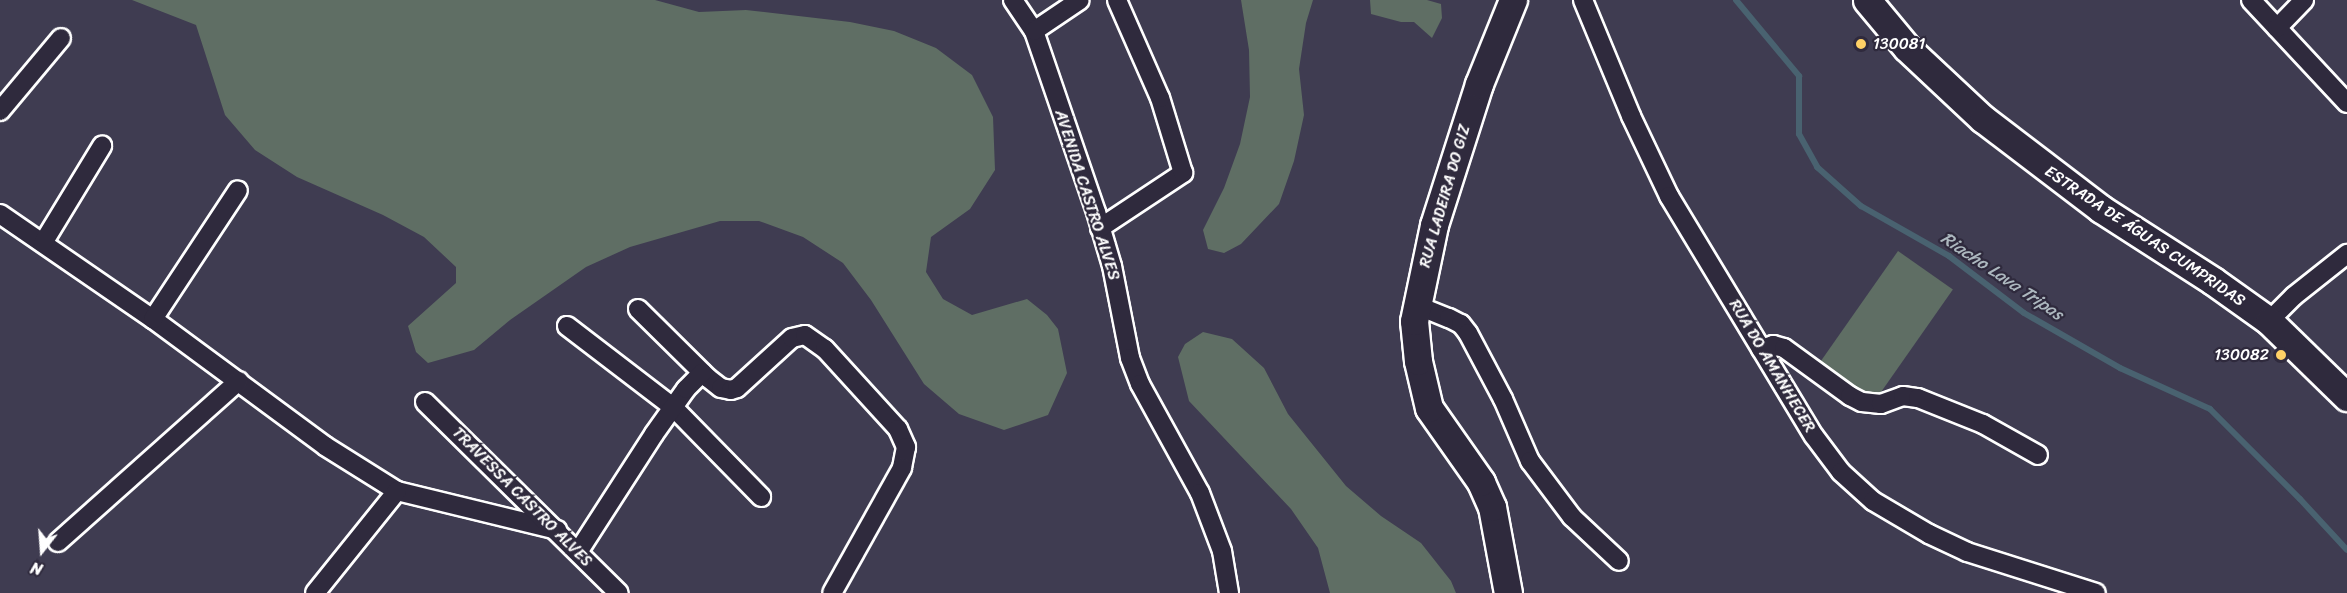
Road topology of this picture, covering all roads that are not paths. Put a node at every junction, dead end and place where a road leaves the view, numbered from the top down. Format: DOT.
graph roads {
  1 [pos="1013,0"];
  2 [pos="1080,0"];
  3 [pos="1117,0"];
  4 [pos="1513,0"];
  5 [pos="1583,0"];
  6 [pos="1867,0"];
  7 [pos="2251,0"];
  8 [pos="2304,0"];
  9 [pos="2277,28"];
  10 [pos="1034,31"];
  11 [pos="61,38"];
  12 [pos="2347,104"];
  13 [pos="0,111"];
  14 [pos="102,146"];
  15 [pos="238,190"];
  16 [pos="0,214"];
  17 [pos="1100,228"];
  18 [pos="43,243"];
  19 [pos="2347,254"];
  20 [pos="1416,305"];
  21 [pos="638,309"];
  22 [pos="153,319"];
  23 [pos="2269,321"];
  24 [pos="567,326"];
  25 [pos="1761,349"];
  26 [pos="702,373"];
  27 [pos="238,381"];
  28 [pos="2347,397"];
  29 [pos="425,402"];
  30 [pos="673,407"];
  31 [pos="2038,455"];
  32 [pos="397,491"];
  33 [pos="761,497"];
  34 [pos="557,530"];
  35 [pos="58,542"];
  36 [pos="578,552"];
  37 [pos="1620,561"];
  38 [pos="315,593"];
  39 [pos="619,593"];
  40 [pos="832,593"];
  41 [pos="1229,593"];
  42 [pos="1508,593"];
  43 [pos="2096,593"];
  1 -- 10 [label="street, AVENIDA CASTRO ALVES"];
  2 -- 10 [label="street"];
  3 -- 17 [label="street"];
  4 -- 20 [label="street, RUA LADEIRA DO GIZ"];
  5 -- 25 [label="street, RUA DO AMANHECER"];
  6 -- 23 [label="street, ESTRADA DE ÁGUAS CUMPRIDAS"];
  7 -- 9 [label="street"];
  8 -- 9 [label="street"];
  9 -- 12 [label="street"];
  10 -- 17 [label="street, AVENIDA CASTRO ALVES"];
  11 -- 13 [label="street"];
  14 -- 18 [label="street"];
  15 -- 22 [label="street"];
  16 -- 18 [label="street"];
  17 -- 41 [label="street, AVENIDA CASTRO ALVES"];
  18 -- 22 [label="street"];
  19 -- 23 [label="street"];
  20 -- 37 [label="street"];
  20 -- 42 [label="street, RUA LADEIRA DO GIZ"];
  21 -- 26 [label="street"];
  22 -- 27 [label="street"];
  23 -- 28 [label="street, ESTRADA DE ÁGUAS CUMPRIDAS"];
  24 -- 30 [label="street"];
  25 -- 31 [label="street"];
  25 -- 43 [label="street, RUA DO AMANHECER"];
  26 -- 30 [label="street"];
  26 -- 40 [label="street"];
  27 -- 32 [label="street"];
  27 -- 35 [label="street"];
  29 -- 34 [label="street, TRAVESSA CASTRO ALVES"];
  30 -- 33 [label="street"];
  30 -- 36 [label="street"];
  32 -- 34 [label="street"];
  32 -- 38 [label="street"];
  34 -- 36 [label="street, TRAVESSA CASTRO ALVES"];
  36 -- 39 [label="street, TRAVESSA CASTRO ALVES"];
}
